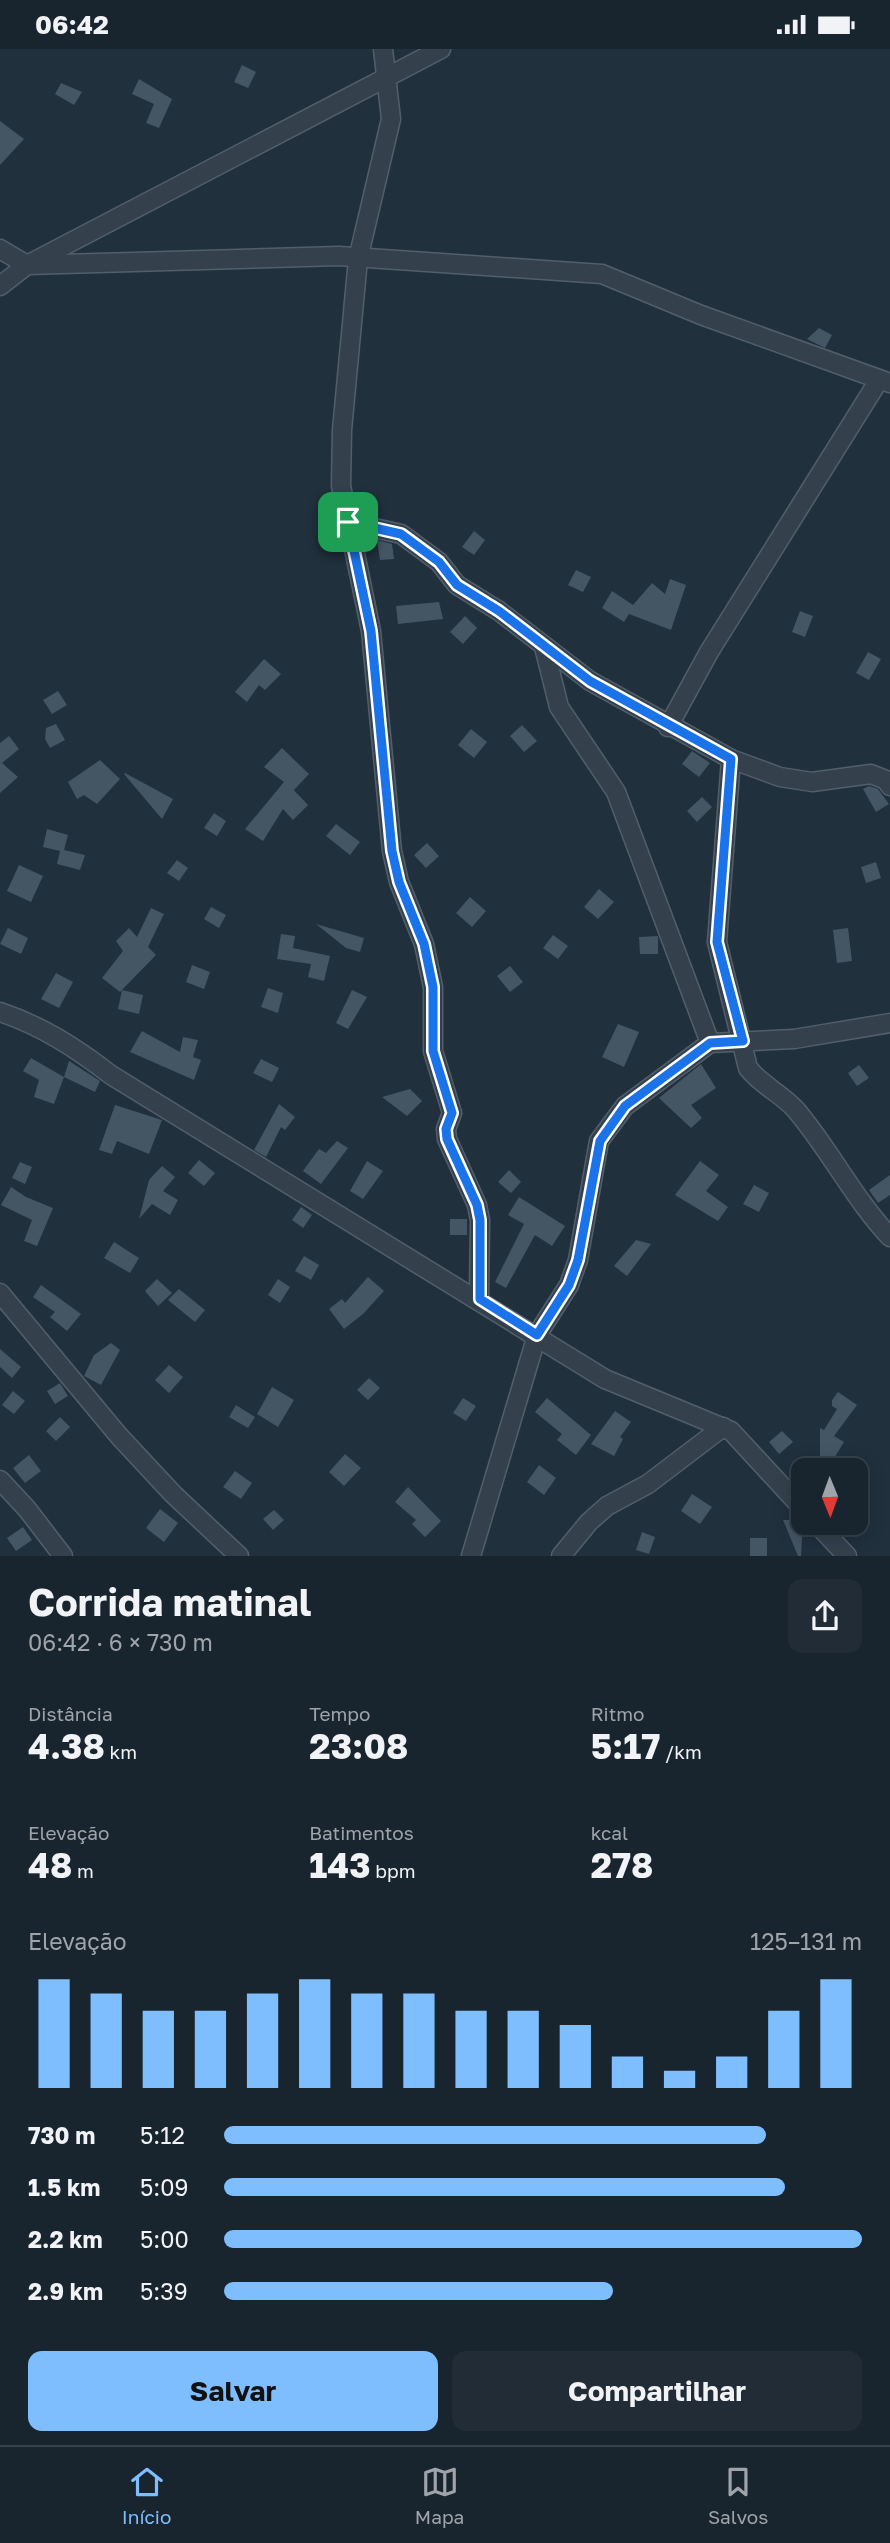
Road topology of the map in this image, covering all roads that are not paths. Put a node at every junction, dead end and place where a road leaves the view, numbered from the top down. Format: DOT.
graph roads {
  1 [pos="383,49"];
  2 [pos="442,49"];
  3 [pos="384,80"];
  4 [pos="0,249"];
  5 [pos="358,259"];
  6 [pos="27,265"];
  7 [pos="0,286"];
  8 [pos="884,381"];
  9 [pos="348,522"];
  10 [pos="544,647"];
  11 [pos="668,727"];
  12 [pos="731,759"];
  13 [pos="890,786"];
  14 [pos="0,1012"];
  15 [pos="890,1023"];
  16 [pos="743,1041"];
  17 [pos="710,1043"];
  18 [pos="890,1237"];
  19 [pos="0,1293"];
  20 [pos="480,1299"];
  21 [pos="537,1335"];
  22 [pos="723,1427"];
  23 [pos="0,1480"];
  24 [pos="791,1496"];
  25 [pos="827,1535"];
  26 [pos="63,1556"];
  27 [pos="239,1556"];
  28 [pos="471,1556"];
  29 [pos="561,1556"];
  30 [pos="847,1556"];
  1 -- 3 [label="street"];
  2 -- 3 [label="street"];
  3 -- 5 [label="street"];
  3 -- 6 [label="street"];
  4 -- 6 [label="street"];
  5 -- 6 [label="street"];
  5 -- 8 [label="street"];
  5 -- 9 [label="street"];
  6 -- 7 [label="street"];
  8 -- 11 [label="street"];
  9 -- 10 [label="street"];
  9 -- 20 [label="street"];
  10 -- 11 [label="street"];
  10 -- 17 [label="street"];
  11 -- 12 [label="street"];
  12 -- 13 [label="street"];
  12 -- 16 [label="street"];
  14 -- 20 [label="street"];
  15 -- 16 [label="street"];
  16 -- 17 [label="street"];
  16 -- 18 [label="street"];
  17 -- 21 [label="street"];
  19 -- 27 [label="street"];
  20 -- 21 [label="street"];
  21 -- 22 [label="street"];
  21 -- 28 [label="street"];
  22 -- 24 [label="street"];
  22 -- 29 [label="street"];
  23 -- 26 [label="street"];
  25 -- 30 [label="street"];
}
